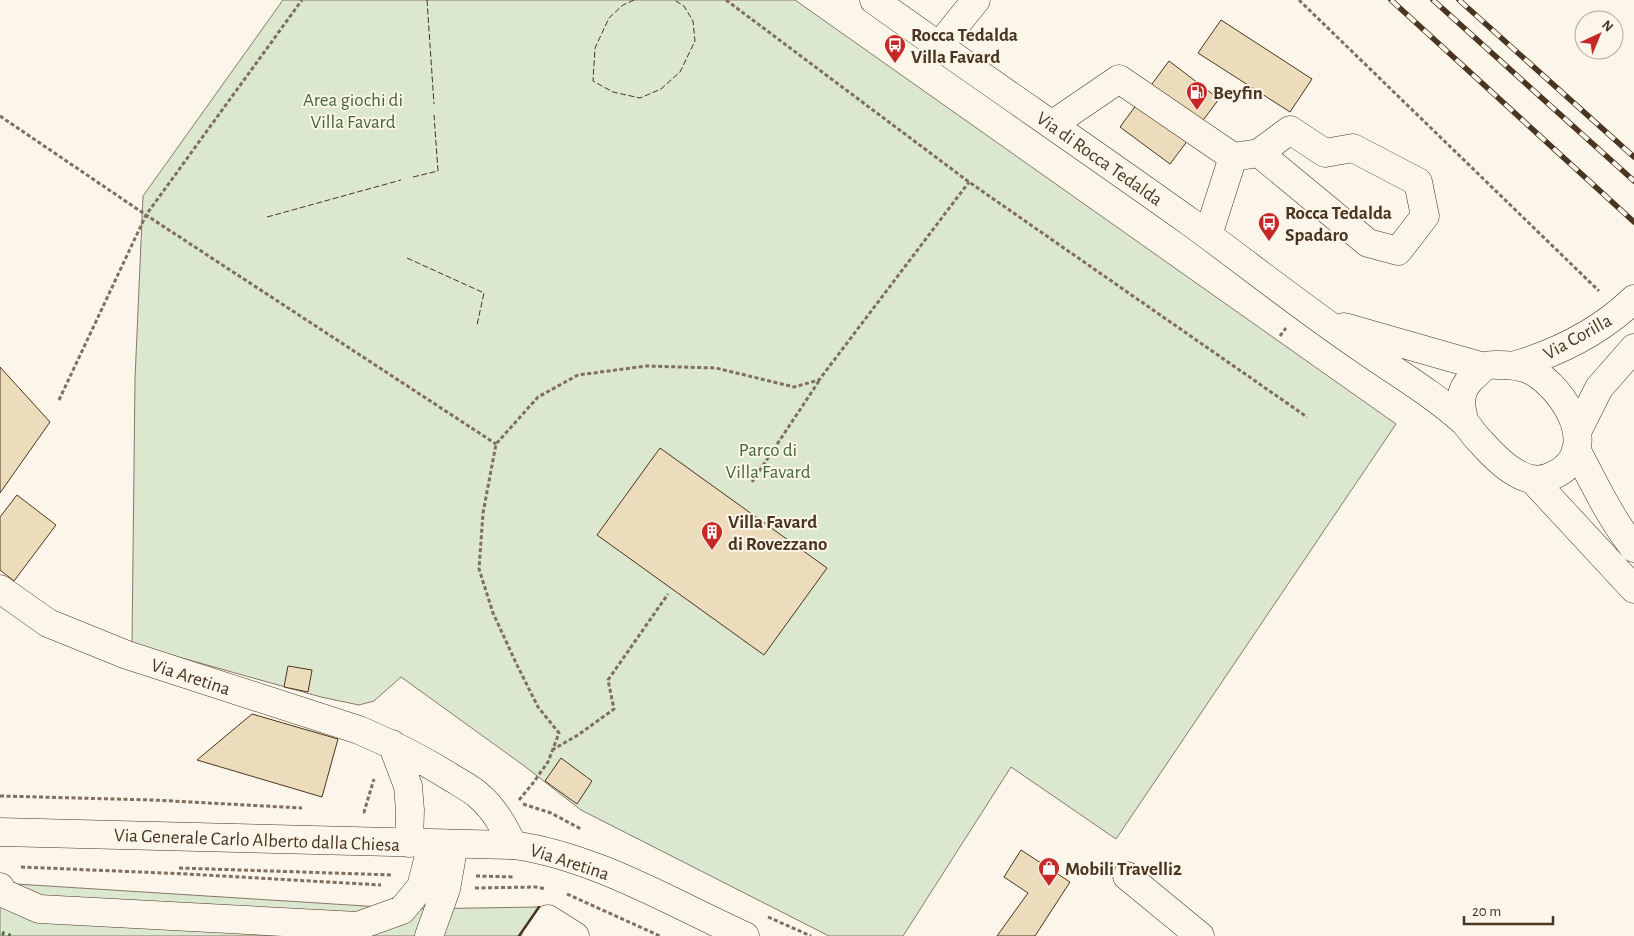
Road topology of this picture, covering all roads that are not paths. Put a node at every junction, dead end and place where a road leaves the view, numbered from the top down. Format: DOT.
graph roads {
  1 [pos="874,0"];
  2 [pos="976,0"];
  3 [pos="939,46"];
  4 [pos="1053,124"];
  5 [pos="1259,153"];
  6 [pos="1233,157"];
  7 [pos="1208,235"];
  8 [pos="1628,305"];
  9 [pos="1322,321"];
  10 [pos="1634,348"];
  11 [pos="1516,365"];
  12 [pos="1484,367"];
  13 [pos="1465,423"];
  14 [pos="1577,439"];
  15 [pos="1532,479"];
  16 [pos="1634,548"];
  17 [pos="0,589"];
  18 [pos="1634,589"];
  19 [pos="392,744"];
  20 [pos="0,832"];
  21 [pos="432,844"];
  22 [pos="513,845"];
  23 [pos="1127,876"];
  24 [pos="435,882"];
  25 [pos="0,887"];
  26 [pos="357,931"];
  27 [pos="429,936"];
  28 [pos="536,936"];
  29 [pos="575,936"];
  30 [pos="745,936"];
  31 [pos="1200,936"];
  1 -- 3 [label="street, Via di Rocca Tedalda"];
  2 -- 3 [label="street"];
  3 -- 4 [label="street, Via di Rocca Tedalda"];
  4 -- 6 [label="street"];
  4 -- 7 [label="street, Via di Rocca Tedalda"];
  5 -- 5 [label="street"];
  5 -- 6 [label="street"];
  6 -- 7 [label="street"];
  7 -- 9 [label="street, Via di Rocca Tedalda"];
  8 -- 11 [label="street, Via Corilla"];
  9 -- 12 [label="street, Via di Rocca Tedalda"];
  9 -- 13 [label="street, Via di Rocca Tedalda"];
  10 -- 14 [label="street, Via Corilla"];
  11 -- 12 [label="street, Via di Rocca Tedalda"];
  11 -- 14 [label="street, Via di Rocca Tedalda"];
  12 -- 13 [label="street, Via di Rocca Tedalda"];
  13 -- 15 [label="street, Via di Rocca Tedalda"];
  14 -- 15 [label="street"];
  14 -- 16 [label="street, Via di Rocca Tedalda"];
  15 -- 18 [label="street, Via di Rocca Tedalda"];
  17 -- 19 [label="street, Via Aretina"];
  19 -- 21 [label="street"];
  19 -- 22 [label="street, Via Aretina"];
  20 -- 21 [label="street, Via Generale Carlo Alberto dalla Chiesa"];
  21 -- 22 [label="street, Via Generale Carlo Alberto dalla Chiesa"];
  21 -- 24 [label="street"];
  22 -- 30 [label="street, Via Aretina"];
  23 -- 31 [label="street"];
  24 -- 26 [label="street"];
  24 -- 27 [label="street"];
  25 -- 26 [label="street"];
  28 -- 29 [label="street"];
}
